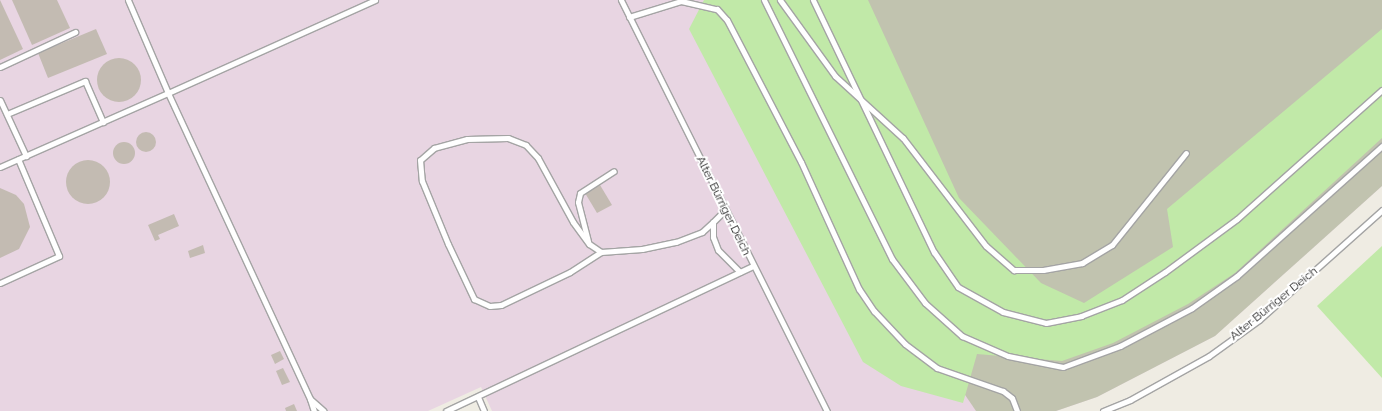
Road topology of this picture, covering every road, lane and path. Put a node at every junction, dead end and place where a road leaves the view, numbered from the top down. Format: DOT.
graph roads {
  1 [pos="128,0"];
  2 [pos="375,0"];
  3 [pos="621,0"];
  4 [pos="764,0"];
  5 [pos="780,0"];
  6 [pos="813,0"];
  7 [pos="629,17"];
  8 [pos="75,32"];
  9 [pos="0,67"];
  10 [pos="1382,90"];
  11 [pos="168,93"];
  12 [pos="859,96"];
  13 [pos="0,100"];
  14 [pos="7,114"];
  15 [pos="103,122"];
  16 [pos="1382,146"];
  17 [pos="1186,153"];
  18 [pos="26,156"];
  19 [pos="18,159"];
  20 [pos="0,167"];
  21 [pos="614,171"];
  22 [pos="725,210"];
  23 [pos="1382,210"];
  24 [pos="713,222"];
  25 [pos="589,244"];
  26 [pos="601,252"];
  27 [pos="753,266"];
  28 [pos="740,272"];
  29 [pos="0,283"];
  30 [pos="478,397"];
  31 [pos="310,399"];
  32 [pos="314,411"];
  33 [pos="324,411"];
  34 [pos="446,411"];
  35 [pos="484,411"];
  36 [pos="827,411"];
  37 [pos="1018,411"];
  38 [pos="1103,411"];
  1 -- 11 [label="lane"];
  2 -- 11 [label="lane"];
  3 -- 7 [label="lane, Alter Bürriger Deich"];
  4 -- 16 [label="lane"];
  5 -- 12 [label="lane"];
  6 -- 12 [label="lane"];
  7 -- 22 [label="lane, Alter Bürriger Deich"];
  7 -- 37 [label="lane"];
  8 -- 9 [label="lane"];
  10 -- 12 [label="lane"];
  11 -- 15 [label="lane"];
  11 -- 31 [label="lane"];
  12 -- 17 [label="lane"];
  13 -- 14 [label="lane"];
  14 -- 15 [label="lane"];
  14 -- 18 [label="lane"];
  15 -- 18 [label="lane"];
  18 -- 19 [label="lane"];
  19 -- 20 [label="lane"];
  19 -- 29 [label="lane"];
  21 -- 25 [label="lane"];
  22 -- 24 [label="lane"];
  22 -- 27 [label="lane, Alter Bürriger Deich"];
  23 -- 38 [label="lane, Alter Bürriger Deich"];
  24 -- 26 [label="lane"];
  24 -- 28 [label="lane"];
  25 -- 26 [label="lane"];
  25 -- 26 [label="lane"];
  27 -- 28 [label="lane"];
  27 -- 36 [label="lane, Alter Bürriger Deich"];
  28 -- 30 [label="lane"];
  30 -- 34 [label="lane"];
  30 -- 35 [label="lane"];
  31 -- 32 [label="lane"];
  31 -- 33 [label="lane"];
}
